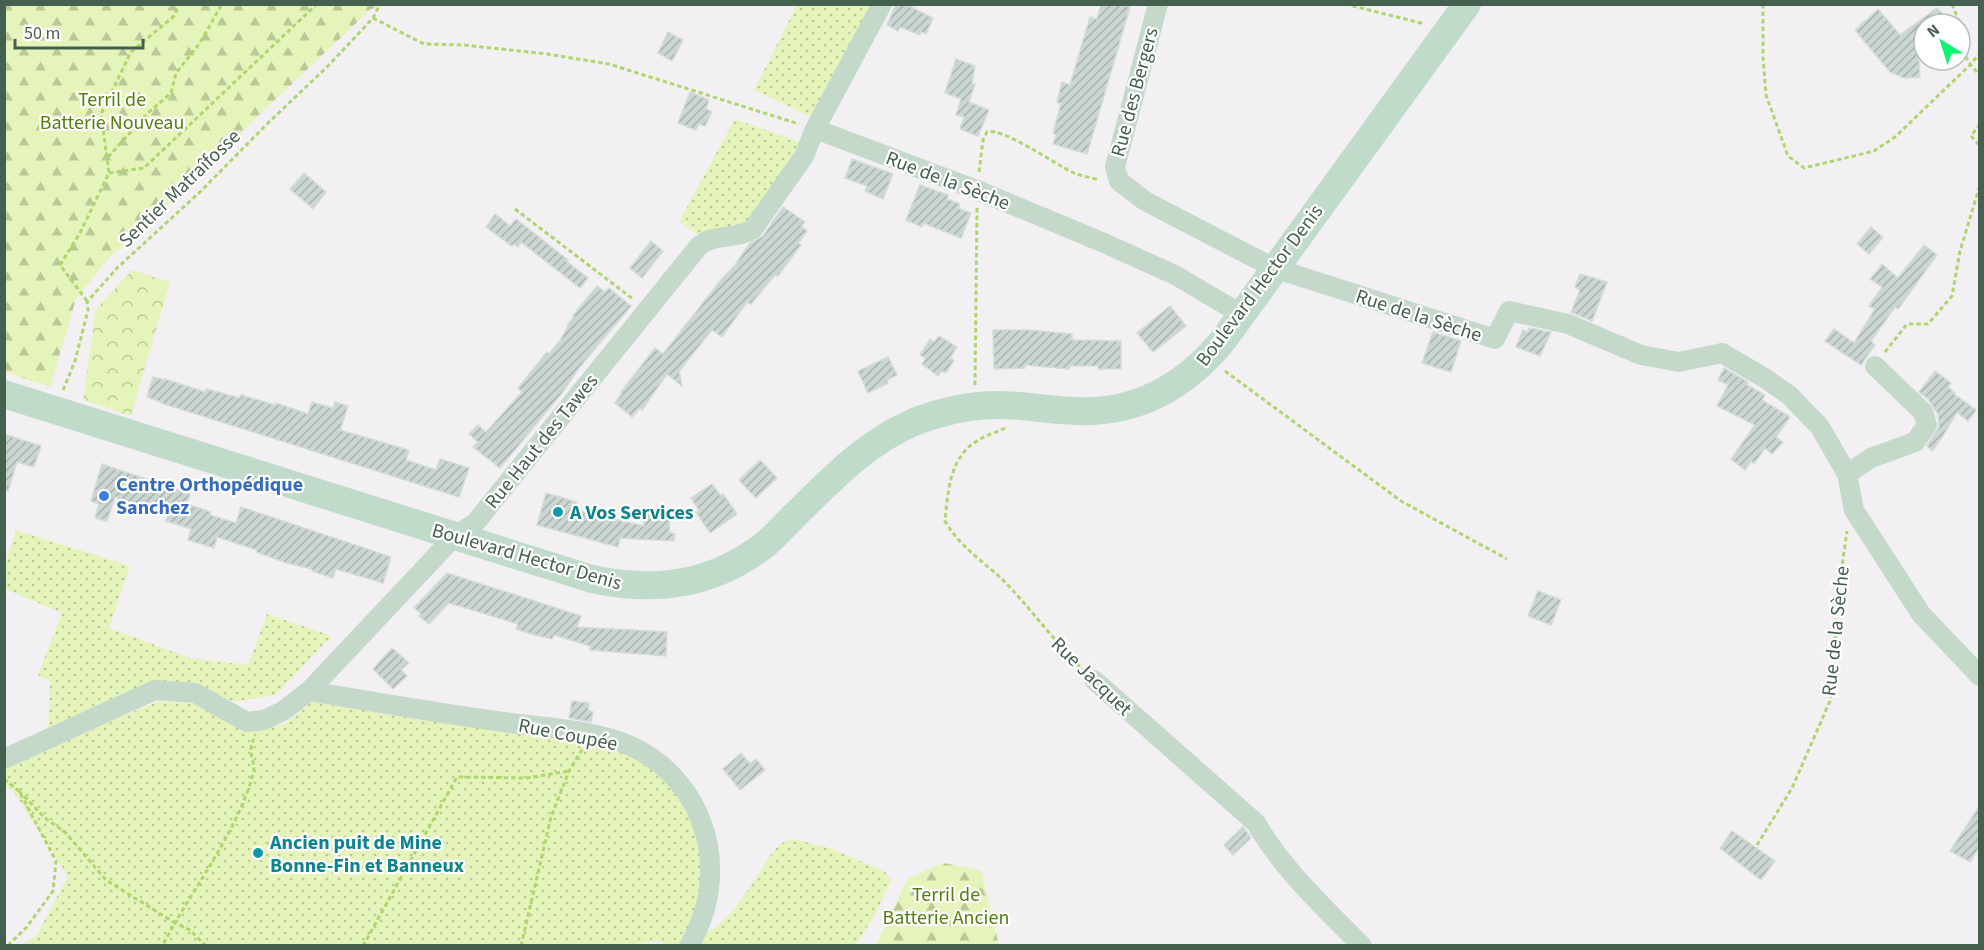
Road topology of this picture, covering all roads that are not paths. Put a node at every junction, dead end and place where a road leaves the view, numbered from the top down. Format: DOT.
graph roads {
  1 [pos="882,4"];
  2 [pos="1158,4"];
  3 [pos="1467,4"];
  4 [pos="815,129"];
  5 [pos="1274,268"];
  6 [pos="1241,314"];
  7 [pos="1875,366"];
  8 [pos="4,394"];
  9 [pos="1847,474"];
  10 [pos="455,536"];
  11 [pos="1980,676"];
  12 [pos="1094,680"];
  13 [pos="309,691"];
  14 [pos="4,759"];
  15 [pos="689,945"];
  16 [pos="1362,945"];
  1 -- 4 [label="street, Rue Haut des Tawes"];
  2 -- 5 [label="street, Rue des Bergers"];
  3 -- 5 [label="street, Boulevard Hector Denis"];
  4 -- 6 [label="street, Rue de la Sèche"];
  4 -- 10 [label="street, Rue Haut des Tawes"];
  5 -- 6 [label="street, Boulevard Hector Denis"];
  5 -- 9 [label="street, Rue de la Sèche"];
  6 -- 10 [label="street, Boulevard Hector Denis"];
  7 -- 9 [label="street"];
  8 -- 10 [label="street, Boulevard Hector Denis"];
  9 -- 11 [label="street, Rue de la Sèche"];
  10 -- 13 [label="street, Rue Haut des Tawes"];
  12 -- 16 [label="street, Rue Jacquet"];
  13 -- 14 [label="street, Rue Haut des Tawes"];
  13 -- 15 [label="street, Rue Coupée"];
}
